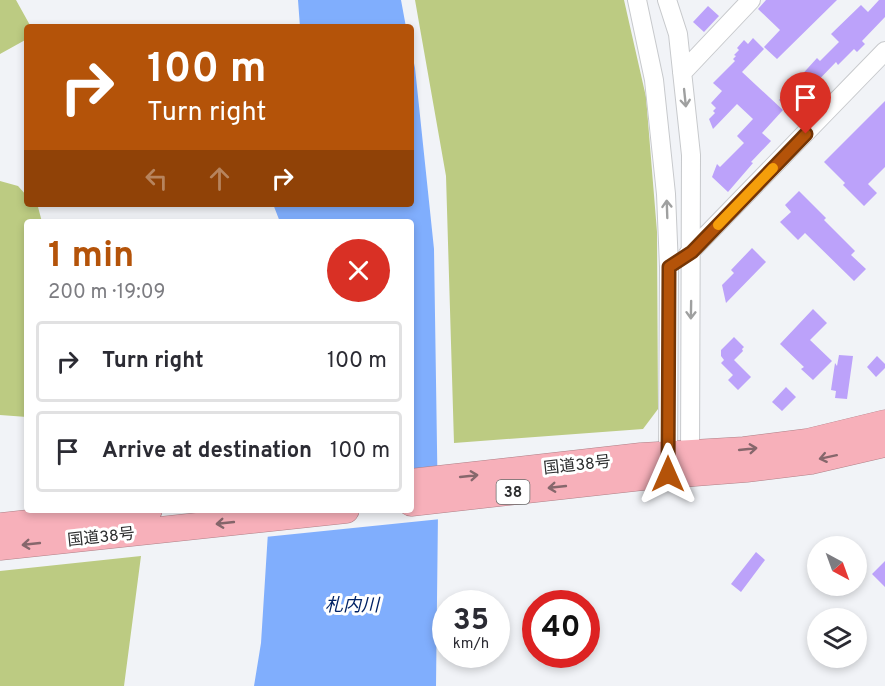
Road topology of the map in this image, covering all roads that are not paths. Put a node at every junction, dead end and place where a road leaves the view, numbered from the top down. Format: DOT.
graph roads {
  1 [pos="637,0"];
  2 [pos="667,0"];
  3 [pos="751,0"];
  4 [pos="885,51"];
  5 [pos="682,73"];
  6 [pos="692,252"];
  7 [pos="669,267"];
  8 [pos="885,423"];
  9 [pos="885,444"];
  10 [pos="679,464"];
  11 [pos="615,470"];
  12 [pos="414,482"];
  13 [pos="414,503"];
  14 [pos="121,513"];
  15 [pos="318,513"];
  16 [pos="0,526"];
  17 [pos="0,547"];
  7 -- 1 [label="street, one-way"];
  2 -- 5 [label="street"];
  3 -- 5 [label="street"];
  4 -- 6 [label="street"];
  5 -- 6 [label="street, one-way"];
  6 -- 7 [label="street"];
  6 -- 10 [label="street, one-way"];
  7 -- 10 [label="street"];
  10 -- 8 [label="highway, 国道38号 / 38, one-way"];
  9 -- 10 [label="highway, 国道38号 / 38, one-way"];
  10 -- 11 [label="highway, 国道38号 / 38"];
  12 -- 11 [label="highway, 国道38号 / 38, one-way"];
  11 -- 13 [label="highway, 国道38号 / 38, one-way"];
  14 -- 16 [label="highway, 国道38号"];
  15 -- 17 [label="highway, 国道38号, one-way"];
}
